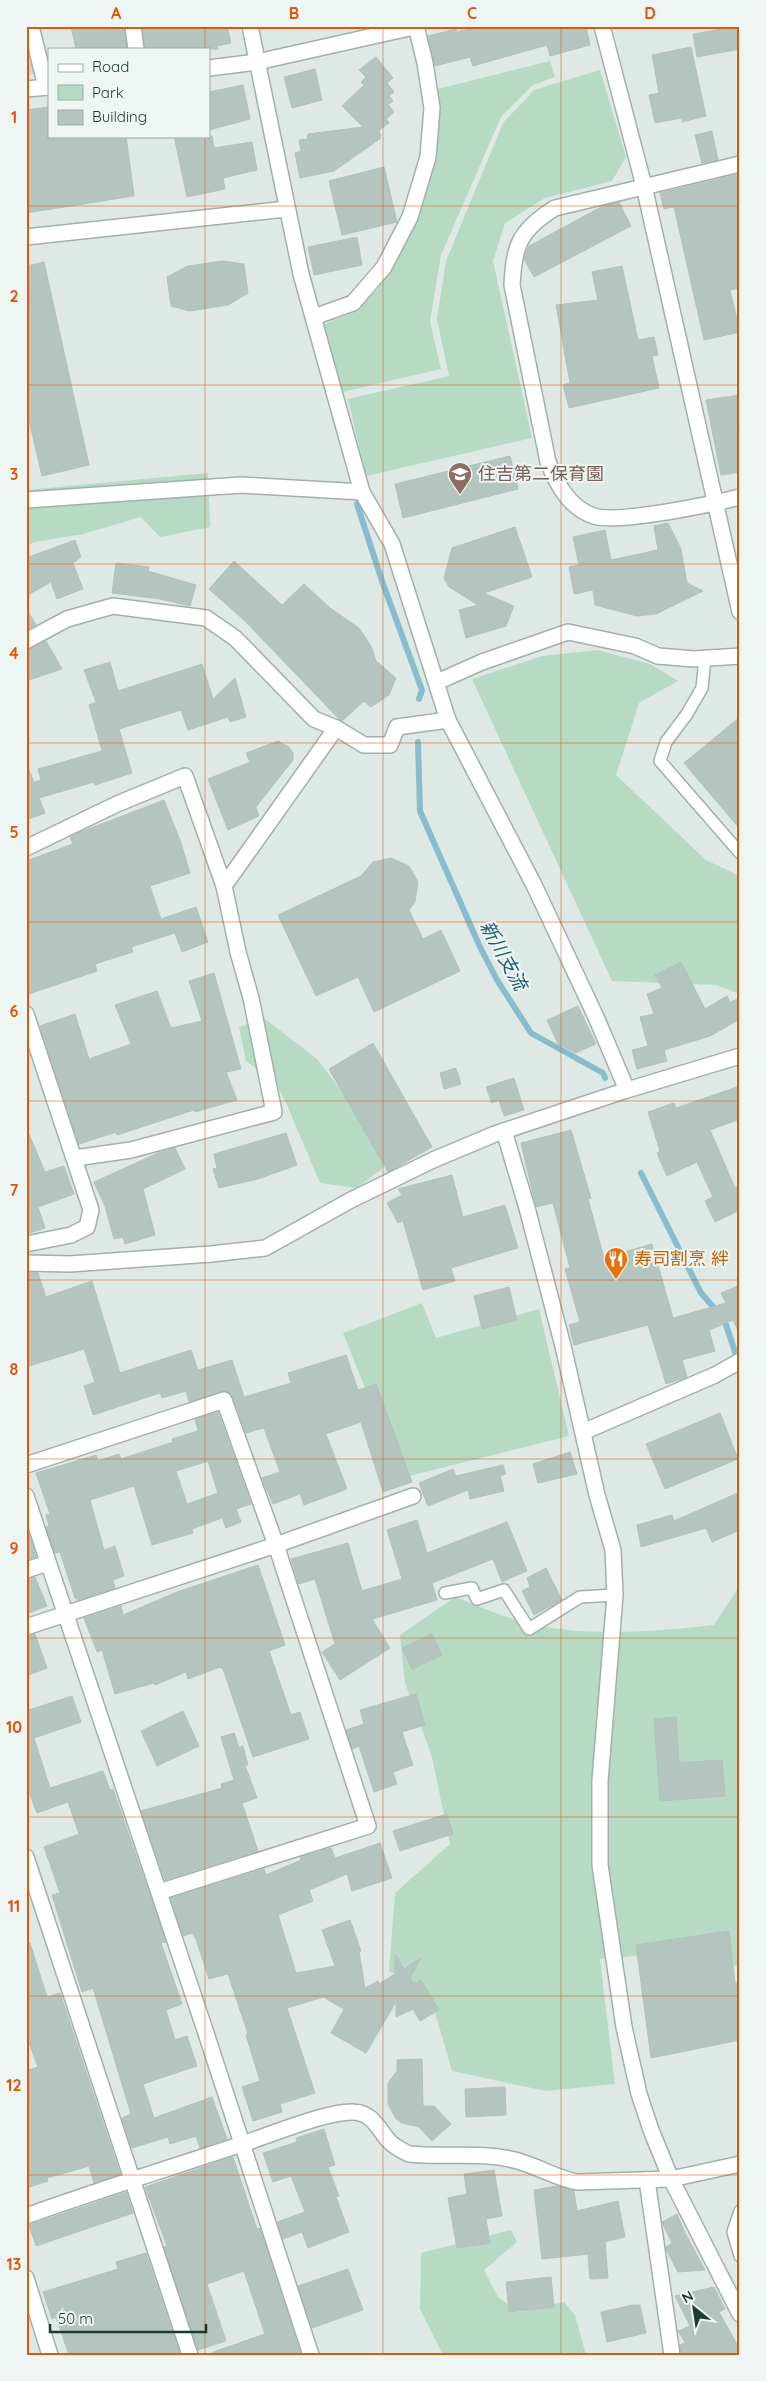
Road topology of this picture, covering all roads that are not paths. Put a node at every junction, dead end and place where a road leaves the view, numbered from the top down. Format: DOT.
graph roads {
  1 [pos="31,26"];
  2 [pos="133,26"];
  3 [pos="250,26"];
  4 [pos="417,26"];
  5 [pos="602,26"];
  6 [pos="136,48"];
  7 [pos="257,62"];
  8 [pos="210,68"];
  9 [pos="47,87"];
  10 [pos="26,89"];
  11 [pos="740,164"];
  12 [pos="644,186"];
  13 [pos="286,209"];
  14 [pos="26,237"];
  15 [pos="314,317"];
  16 [pos="362,492"];
  17 [pos="740,498"];
  18 [pos="26,500"];
  19 [pos="715,503"];
  20 [pos="740,612"];
  21 [pos="26,641"];
  22 [pos="740,656"];
  23 [pos="705,658"];
  24 [pos="437,682"];
  25 [pos="448,720"];
  26 [pos="336,728"];
  27 [pos="26,848"];
  28 [pos="740,853"];
  29 [pos="224,886"];
  30 [pos="26,1014"];
  31 [pos="740,1056"];
  32 [pos="627,1090"];
  33 [pos="504,1131"];
  34 [pos="75,1158"];
  35 [pos="26,1244"];
  36 [pos="26,1263"];
  37 [pos="735,1363"];
  38 [pos="583,1432"];
  39 [pos="26,1465"];
  40 [pos="26,1496"];
  41 [pos="413,1496"];
  42 [pos="29,1513"];
  43 [pos="276,1545"];
  44 [pos="48,1563"];
  45 [pos="26,1570"];
  46 [pos="445,1593"];
  47 [pos="615,1595"];
  48 [pos="64,1614"];
  49 [pos="26,1627"];
  50 [pos="26,1856"];
  51 [pos="159,1892"];
  52 [pos="241,2144"];
  53 [pos="740,2164"];
  54 [pos="131,2178"];
  55 [pos="671,2179"];
  56 [pos="647,2180"];
  57 [pos="740,2211"];
  58 [pos="26,2216"];
  59 [pos="740,2256"];
  60 [pos="26,2278"];
  61 [pos="740,2314"];
  62 [pos="50,2355"];
  63 [pos="190,2355"];
  64 [pos="311,2355"];
  65 [pos="672,2355"];
  1 -- 9 [label="street"];
  2 -- 6 [label="street"];
  3 -- 7 [label="street"];
  4 -- 7 [label="street"];
  4 -- 15 [label="street"];
  5 -- 12 [label="street"];
  7 -- 8 [label="street"];
  7 -- 13 [label="street"];
  9 -- 10 [label="street"];
  11 -- 12 [label="street"];
  12 -- 19 [label="street"];
  12 -- 19 [label="street"];
  13 -- 14 [label="street"];
  13 -- 15 [label="street"];
  15 -- 16 [label="street"];
  16 -- 18 [label="street"];
  16 -- 24 [label="street"];
  17 -- 19 [label="street"];
  19 -- 20 [label="street"];
  21 -- 26 [label="street"];
  22 -- 23 [label="street"];
  23 -- 24 [label="street"];
  23 -- 28 [label="lane"];
  24 -- 25 [label="street"];
  25 -- 26 [label="street"];
  25 -- 32 [label="street"];
  26 -- 29 [label="street"];
  27 -- 29 [label="street"];
  29 -- 34 [label="street"];
  30 -- 34 [label="street"];
  31 -- 32 [label="street"];
  32 -- 33 [label="street"];
  33 -- 36 [label="street"];
  33 -- 38 [label="street"];
  34 -- 35 [label="street"];
  37 -- 38 [label="street"];
  38 -- 47 [label="street"];
  39 -- 43 [label="street"];
  40 -- 42 [label="street"];
  41 -- 43 [label="street"];
  42 -- 44 [label="street"];
  43 -- 48 [label="street"];
  43 -- 51 [label="street"];
  44 -- 45 [label="street"];
  44 -- 48 [label="street"];
  46 -- 47 [label="lane"];
  47 -- 55 [label="street"];
  48 -- 49 [label="street"];
  48 -- 51 [label="street"];
  50 -- 54 [label="street"];
  51 -- 52 [label="street"];
  52 -- 54 [label="street"];
  52 -- 56 [label="street"];
  52 -- 64 [label="street"];
  53 -- 55 [label="street"];
  54 -- 58 [label="street"];
  54 -- 63 [label="street"];
  55 -- 56 [label="street"];
  55 -- 61 [label="street"];
  56 -- 65 [label="street"];
  57 -- 59 [label="lane"];
  60 -- 62 [label="street"];
}
